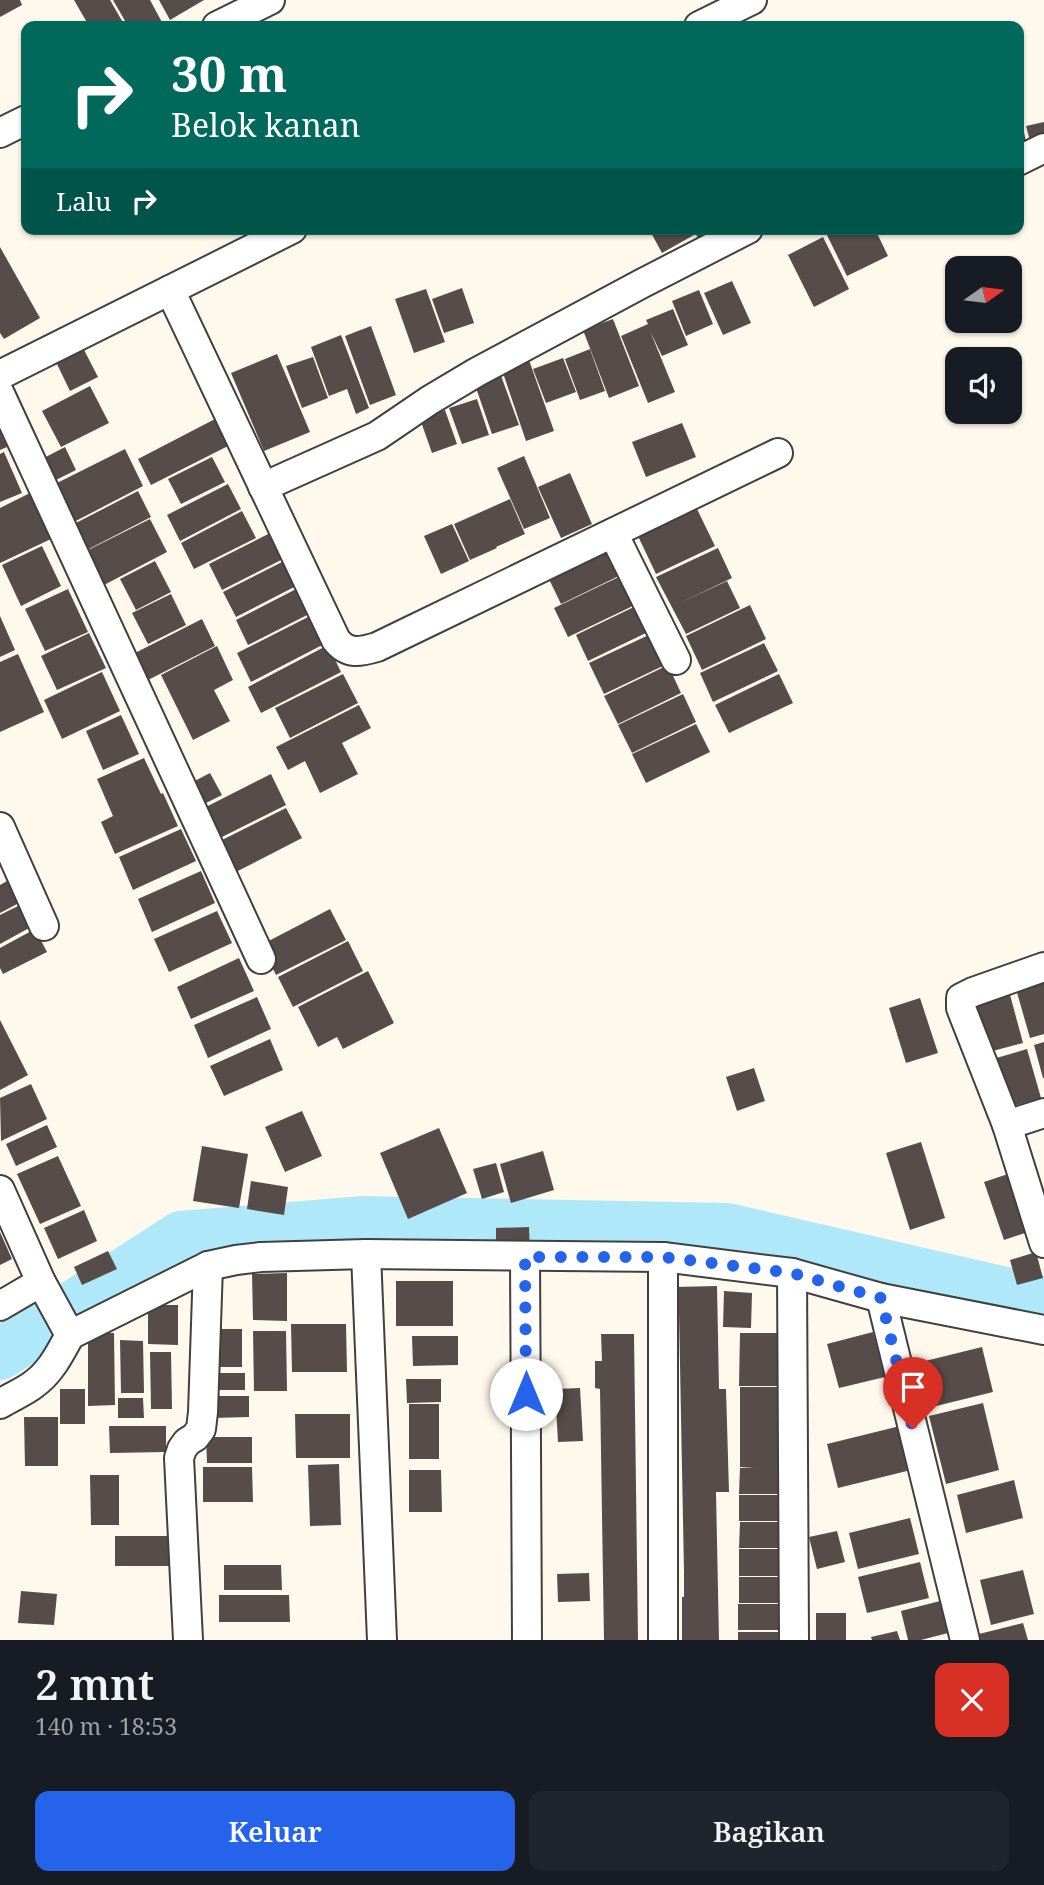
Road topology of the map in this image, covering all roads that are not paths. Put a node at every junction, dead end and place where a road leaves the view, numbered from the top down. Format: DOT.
graph roads {
  1 [pos="270,0"];
  2 [pos="752,0"];
  3 [pos="226,21"];
  4 [pos="709,21"];
  5 [pos="21,122"];
  6 [pos="0,133"];
  7 [pos="1044,148"];
  8 [pos="1024,158"];
  9 [pos="280,235"];
  10 [pos="736,235"];
  11 [pos="170,290"];
  12 [pos="0,375"];
  13 [pos="0,394"];
  14 [pos="778,453"];
  15 [pos="263,487"];
  16 [pos="613,533"];
  17 [pos="676,660"];
  18 [pos="0,827"];
  19 [pos="44,926"];
  20 [pos="261,959"];
  21 [pos="1044,967"];
  22 [pos="1044,1113"];
  23 [pos="1007,1125"];
  24 [pos="0,1189"];
  25 [pos="1044,1243"];
  26 [pos="366,1254"];
  27 [pos="525,1257"];
  28 [pos="663,1257"];
  29 [pos="208,1266"];
  30 [pos="792,1273"];
  31 [pos="44,1288"];
  32 [pos="881,1298"];
  33 [pos="0,1306"];
  34 [pos="68,1330"];
  35 [pos="1044,1330"];
  36 [pos="0,1404"];
  37 [pos="188,1640"];
  38 [pos="382,1640"];
  39 [pos="527,1640"];
  40 [pos="663,1640"];
  41 [pos="794,1640"];
  42 [pos="965,1640"];
  1 -- 3 [label="street"];
  2 -- 4 [label="street"];
  5 -- 6 [label="street"];
  7 -- 8 [label="street"];
  9 -- 11 [label="street"];
  10 -- 15 [label="street"];
  11 -- 12 [label="street"];
  11 -- 15 [label="street"];
  13 -- 20 [label="street"];
  14 -- 16 [label="street"];
  15 -- 16 [label="street"];
  16 -- 17 [label="street"];
  18 -- 19 [label="street"];
  21 -- 23 [label="street"];
  22 -- 23 [label="street"];
  23 -- 25 [label="street"];
  24 -- 31 [label="street"];
  26 -- 27 [label="street"];
  26 -- 29 [label="street"];
  26 -- 38 [label="street"];
  27 -- 28 [label="street"];
  27 -- 39 [label="street"];
  28 -- 30 [label="street"];
  28 -- 40 [label="street"];
  29 -- 34 [label="street"];
  29 -- 37 [label="street"];
  30 -- 32 [label="street"];
  30 -- 41 [label="street"];
  31 -- 33 [label="street"];
  31 -- 34 [label="street"];
  32 -- 35 [label="street"];
  32 -- 42 [label="street"];
  34 -- 36 [label="street"];
}
